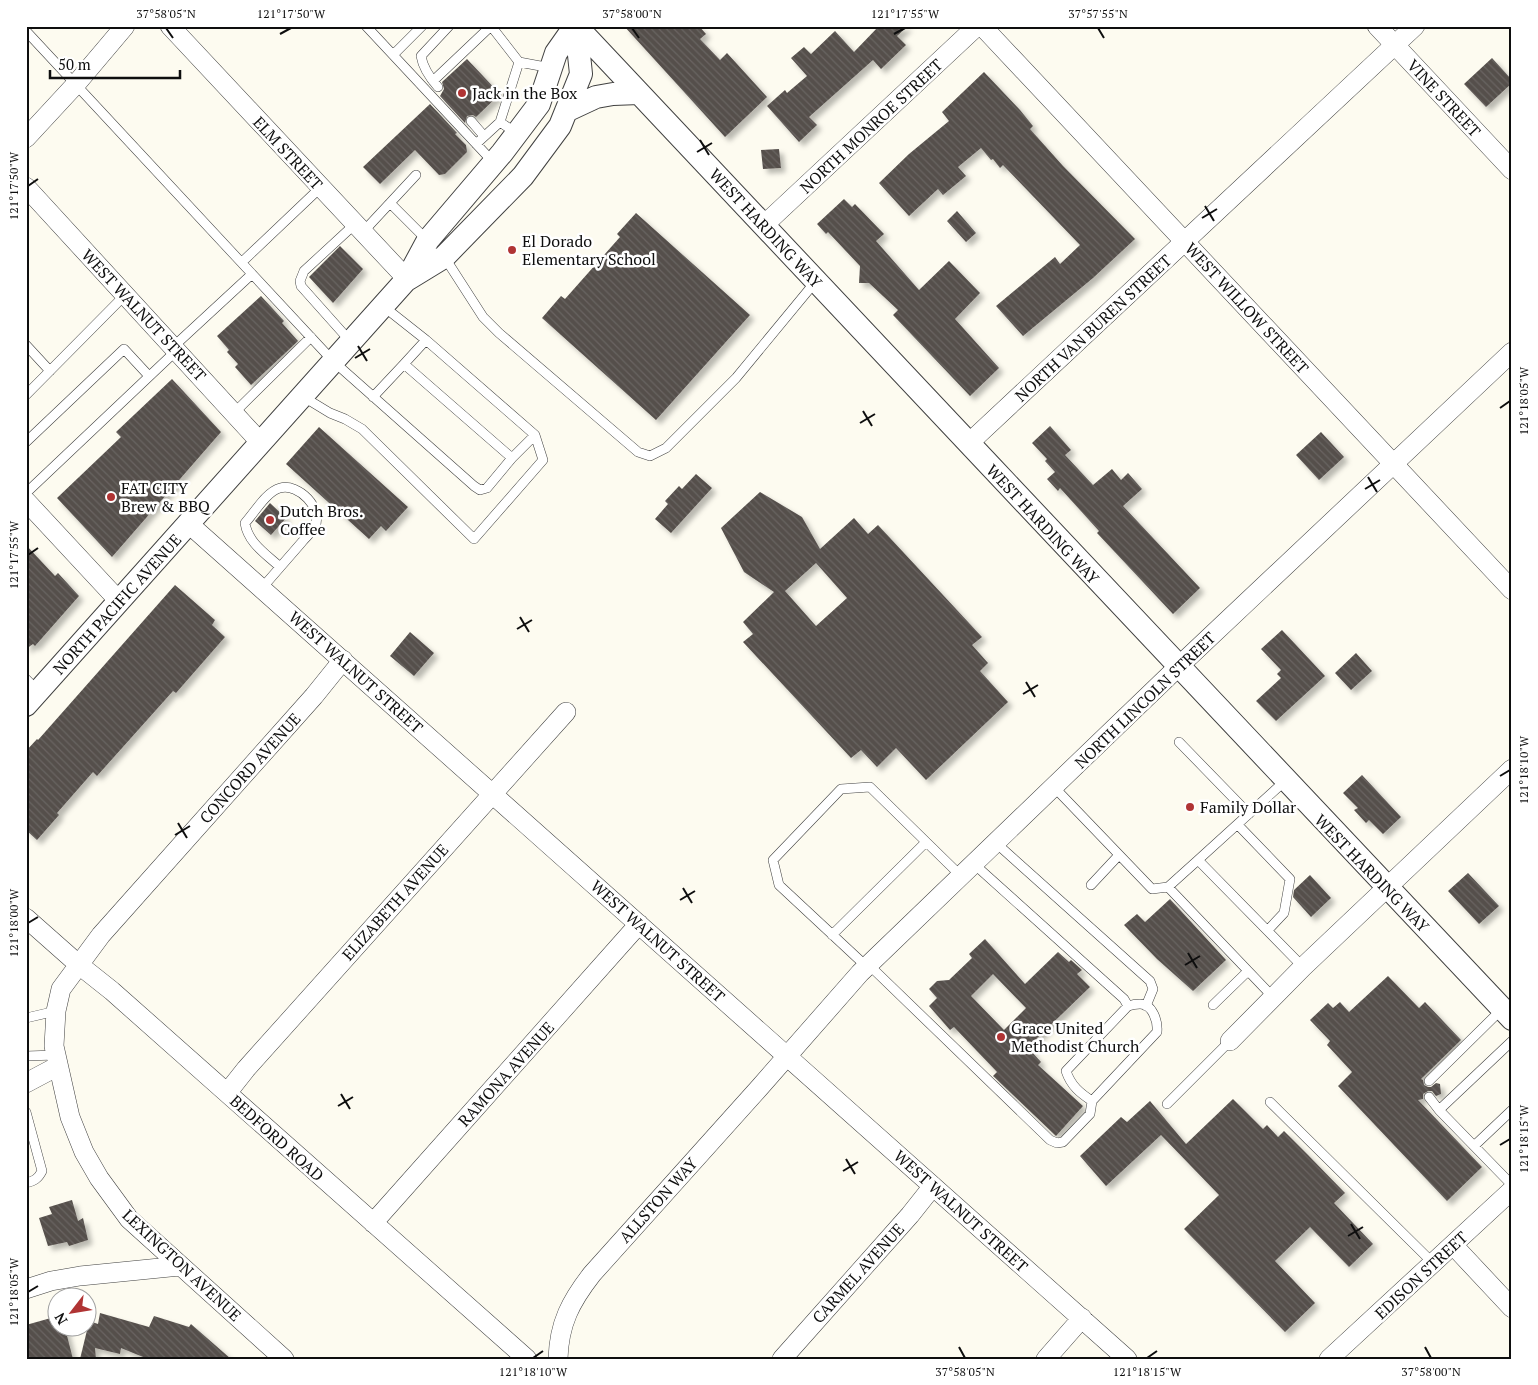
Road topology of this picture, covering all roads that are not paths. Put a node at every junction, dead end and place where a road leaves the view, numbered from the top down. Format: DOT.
graph roads {
  1 [pos="125,26"];
  2 [pos="170,26"];
  3 [pos="366,26"];
  4 [pos="422,26"];
  5 [pos="449,26"];
  6 [pos="491,26"];
  7 [pos="576,26"];
  8 [pos="977,26"];
  9 [pos="982,26"];
  10 [pos="1377,26"];
  11 [pos="1415,26"];
  12 [pos="26,31"];
  13 [pos="1395,45"];
  14 [pos="393,55"];
  15 [pos="519,62"];
  16 [pos="551,68"];
  17 [pos="76,84"];
  18 [pos="639,93"];
  19 [pos="566,111"];
  20 [pos="471,121"];
  21 [pos="508,128"];
  22 [pos="484,136"];
  23 [pos="26,138"];
  24 [pos="476,144"];
  25 [pos="494,163"];
  26 [pos="1512,170"];
  27 [pos="416,175"];
  28 [pos="26,187"];
  29 [pos="321,187"];
  30 [pos="390,203"];
  31 [pos="764,225"];
  32 [pos="359,228"];
  33 [pos="428,240"];
  34 [pos="1186,242"];
  35 [pos="444,256"];
  36 [pos="242,262"];
  37 [pos="252,274"];
  38 [pos="407,279"];
  39 [pos="816,281"];
  40 [pos="125,295"];
  41 [pos="383,306"];
  42 [pos="311,337"];
  43 [pos="426,340"];
  44 [pos="351,341"];
  45 [pos="26,345"];
  46 [pos="174,349"];
  47 [pos="1512,352"];
  48 [pos="333,361"];
  49 [pos="404,364"];
  50 [pos="50,371"];
  51 [pos="149,376"];
  52 [pos="26,395"];
  53 [pos="302,396"];
  54 [pos="373,397"];
  55 [pos="234,413"];
  56 [pos="535,435"];
  57 [pos="26,442"];
  58 [pos="261,442"];
  59 [pos="968,444"];
  60 [pos="512,458"];
  61 [pos="1393,463"];
  62 [pos="26,493"];
  63 [pos="26,502"];
  64 [pos="189,524"];
  65 [pos="280,567"];
  66 [pos="262,588"];
  67 [pos="1512,590"];
  68 [pos="119,601"];
  69 [pos="343,660"];
  70 [pos="1178,668"];
  71 [pos="30,692"];
  72 [pos="566,712"];
  73 [pos="1179,742"];
  74 [pos="1512,769"];
  75 [pos="1285,781"];
  76 [pos="1054,787"];
  77 [pos="492,793"];
  78 [pos="1249,814"];
  79 [pos="1238,825"];
  80 [pos="926,842"];
  81 [pos="996,843"];
  82 [pos="1119,855"];
  83 [pos="1198,860"];
  84 [pos="968,870"];
  85 [pos="1091,885"];
  86 [pos="1168,887"];
  87 [pos="1387,888"];
  88 [pos="26,918"];
  89 [pos="639,924"];
  90 [pos="1268,930"];
  91 [pos="832,935"];
  92 [pos="78,964"];
  93 [pos="868,966"];
  94 [pos="1303,967"];
  95 [pos="1248,971"];
  96 [pos="1273,997"];
  97 [pos="1212,1005"];
  98 [pos="1128,1006"];
  99 [pos="1146,1006"];
  100 [pos="56,1011"];
  101 [pos="1507,1014"];
  102 [pos="26,1018"];
  103 [pos="1230,1041"];
  104 [pos="1512,1041"];
  105 [pos="26,1056"];
  106 [pos="787,1056"];
  107 [pos="57,1060"];
  108 [pos="1429,1081"];
  109 [pos="26,1083"];
  110 [pos="227,1093"];
  111 [pos="1429,1097"];
  112 [pos="1092,1101"];
  113 [pos="1270,1102"];
  114 [pos="1167,1104"];
  115 [pos="1439,1110"];
  116 [pos="1512,1110"];
  117 [pos="26,1112"];
  118 [pos="1474,1146"];
  119 [pos="26,1183"];
  120 [pos="1512,1185"];
  121 [pos="933,1186"];
  122 [pos="1512,1190"];
  123 [pos="373,1223"];
  124 [pos="1453,1245"];
  125 [pos="1433,1263"];
  126 [pos="180,1266"];
  127 [pos="26,1289"];
  128 [pos="1512,1308"];
  129 [pos="1082,1318"];
  130 [pos="284,1359"];
  131 [pos="527,1359"];
  132 [pos="558,1359"];
  133 [pos="782,1359"];
  134 [pos="1046,1359"];
  135 [pos="1127,1359"];
  136 [pos="1329,1359"];
  1 -- 17 [label="street"];
  2 -- 29 [label="street, ELM STREET"];
  3 -- 14 [label="lane"];
  4 -- 14 [label="lane"];
  5 -- 6 [label="lane"];
  6 -- 15 [label="lane"];
  7 -- 16 [label="street, NORTH PACIFIC AVENUE"];
  7 -- 18 [label="street, WEST HARDING WAY"];
  7 -- 19 [label="street, NORTH PACIFIC AVENUE"];
  8 -- 31 [label="street, NORTH MONROE STREET"];
  9 -- 34 [label="street, WEST WILLOW STREET"];
  10 -- 13 [label="street, VINE STREET"];
  11 -- 13 [label="street, NORTH VAN BUREN STREET"];
  12 -- 17 [label="lane"];
  13 -- 26 [label="street, VINE STREET"];
  13 -- 34 [label="street, NORTH VAN BUREN STREET"];
  14 -- 24 [label="lane"];
  15 -- 16 [label="lane"];
  15 -- 21 [label="lane"];
  16 -- 21 [label="street, NORTH PACIFIC AVENUE"];
  17 -- 23 [label="street"];
  17 -- 36 [label="lane"];
  18 -- 19 [label="street"];
  18 -- 31 [label="street, WEST HARDING WAY"];
  19 -- 35 [label="street, NORTH PACIFIC AVENUE"];
  20 -- 22 [label="lane"];
  21 -- 22 [label="lane"];
  21 -- 25 [label="street, NORTH PACIFIC AVENUE"];
  22 -- 24 [label="lane"];
  24 -- 25 [label="lane"];
  25 -- 33 [label="street, NORTH PACIFIC AVENUE"];
  27 -- 30 [label="lane"];
  28 -- 40 [label="street, WEST WALNUT STREET"];
  29 -- 32 [label="street, ELM STREET"];
  29 -- 36 [label="lane"];
  30 -- 32 [label="lane"];
  30 -- 33 [label="lane"];
  31 -- 39 [label="street, WEST HARDING WAY"];
  32 -- 38 [label="street, ELM STREET"];
  32 -- 44 [label="lane"];
  33 -- 38 [label="street, NORTH PACIFIC AVENUE"];
  34 -- 59 [label="street, NORTH VAN BUREN STREET"];
  34 -- 61 [label="street, WEST WILLOW STREET"];
  35 -- 38 [label="street, NORTH PACIFIC AVENUE"];
  35 -- 39 [label="lane"];
  36 -- 37 [label="lane"];
  37 -- 42 [label="lane"];
  37 -- 46 [label="lane"];
  38 -- 41 [label="street, NORTH PACIFIC AVENUE"];
  39 -- 59 [label="street, WEST HARDING WAY"];
  40 -- 46 [label="street, WEST WALNUT STREET"];
  40 -- 50 [label="lane"];
  41 -- 43 [label="lane"];
  41 -- 44 [label="street, NORTH PACIFIC AVENUE"];
  42 -- 48 [label="lane"];
  42 -- 55 [label="lane"];
  43 -- 49 [label="lane"];
  43 -- 56 [label="lane"];
  44 -- 48 [label="street, NORTH PACIFIC AVENUE"];
  45 -- 50 [label="lane"];
  46 -- 51 [label="lane"];
  46 -- 55 [label="street, WEST WALNUT STREET"];
  47 -- 61 [label="street, NORTH LINCOLN STREET"];
  48 -- 53 [label="street, NORTH PACIFIC AVENUE"];
  48 -- 54 [label="lane"];
  49 -- 54 [label="lane"];
  49 -- 60 [label="lane"];
  50 -- 52 [label="lane"];
  51 -- 57 [label="lane"];
  51 -- 62 [label="lane"];
  53 -- 56 [label="lane"];
  53 -- 58 [label="street, NORTH PACIFIC AVENUE"];
  54 -- 60 [label="lane"];
  55 -- 58 [label="street, WEST WALNUT STREET"];
  56 -- 60 [label="lane"];
  58 -- 64 [label="street, NORTH PACIFIC AVENUE"];
  59 -- 70 [label="street, WEST HARDING WAY"];
  61 -- 67 [label="street, WEST WILLOW STREET"];
  61 -- 70 [label="street, NORTH LINCOLN STREET"];
  63 -- 68 [label="street"];
  64 -- 66 [label="street, WEST WALNUT STREET"];
  64 -- 68 [label="street, NORTH PACIFIC AVENUE"];
  65 -- 65 [label="lane"];
  65 -- 66 [label="lane"];
  66 -- 69 [label="street, WEST WALNUT STREET"];
  68 -- 71 [label="street, NORTH PACIFIC AVENUE"];
  69 -- 77 [label="street, WEST WALNUT STREET"];
  69 -- 92 [label="street, CONCORD AVENUE"];
  70 -- 75 [label="street, WEST HARDING WAY"];
  70 -- 76 [label="street, NORTH LINCOLN STREET"];
  72 -- 77 [label="street, ELIZABETH AVENUE"];
  73 -- 78 [label="lane"];
  74 -- 87 [label="street"];
  75 -- 78 [label="lane"];
  75 -- 87 [label="street, WEST HARDING WAY"];
  76 -- 81 [label="street, NORTH LINCOLN STREET"];
  76 -- 82 [label="lane"];
  77 -- 89 [label="street, WEST WALNUT STREET"];
  77 -- 110 [label="street, ELIZABETH AVENUE"];
  78 -- 79 [label="lane"];
  79 -- 83 [label="lane"];
  79 -- 90 [label="lane"];
  80 -- 84 [label="lane"];
  80 -- 91 [label="lane"];
  80 -- 91 [label="lane"];
  81 -- 84 [label="street, NORTH LINCOLN STREET"];
  81 -- 99 [label="lane"];
  82 -- 85 [label="lane"];
  82 -- 86 [label="lane"];
  83 -- 86 [label="lane"];
  83 -- 90 [label="lane"];
  84 -- 93 [label="street, NORTH LINCOLN STREET"];
  84 -- 98 [label="lane"];
  86 -- 95 [label="lane"];
  87 -- 94 [label="street"];
  87 -- 101 [label="street, WEST HARDING WAY"];
  88 -- 92 [label="street, BEDFORD ROAD"];
  89 -- 106 [label="street, WEST WALNUT STREET"];
  89 -- 123 [label="street, RAMONA AVENUE"];
  90 -- 94 [label="lane"];
  91 -- 93 [label="lane"];
  92 -- 100 [label="street, LEXINGTON AVENUE"];
  92 -- 110 [label="street, BEDFORD ROAD"];
  93 -- 106 [label="street, NORTH LINCOLN STREET"];
  93 -- 112 [label="lane"];
  94 -- 96 [label="street"];
  95 -- 96 [label="lane"];
  95 -- 97 [label="lane"];
  96 -- 103 [label="street"];
  98 -- 99 [label="lane"];
  98 -- 112 [label="lane"];
  99 -- 112 [label="lane"];
  100 -- 102 [label="lane"];
  100 -- 107 [label="street, LEXINGTON AVENUE"];
  101 -- 108 [label="lane"];
  103 -- 114 [label="lane"];
  104 -- 115 [label="lane"];
  105 -- 107 [label="lane"];
  106 -- 121 [label="street, WEST WALNUT STREET"];
  106 -- 132 [label="street, ALLSTON WAY"];
  107 -- 109 [label="street"];
  107 -- 126 [label="street, LEXINGTON AVENUE"];
  110 -- 123 [label="street, BEDFORD ROAD"];
  111 -- 115 [label="lane"];
  113 -- 125 [label="lane"];
  115 -- 118 [label="lane"];
  116 -- 118 [label="lane"];
  117 -- 119 [label="lane"];
  118 -- 120 [label="lane"];
  121 -- 129 [label="street, WEST WALNUT STREET"];
  121 -- 133 [label="street, CARMEL AVENUE"];
  122 -- 124 [label="street, EDISON STREET"];
  123 -- 131 [label="street, BEDFORD ROAD"];
  124 -- 125 [label="street, EDISON STREET"];
  124 -- 128 [label="street"];
  125 -- 136 [label="street, EDISON STREET"];
  126 -- 127 [label="street"];
  126 -- 130 [label="street, LEXINGTON AVENUE"];
  129 -- 134 [label="street"];
  129 -- 135 [label="street, WEST WALNUT STREET"];
}
